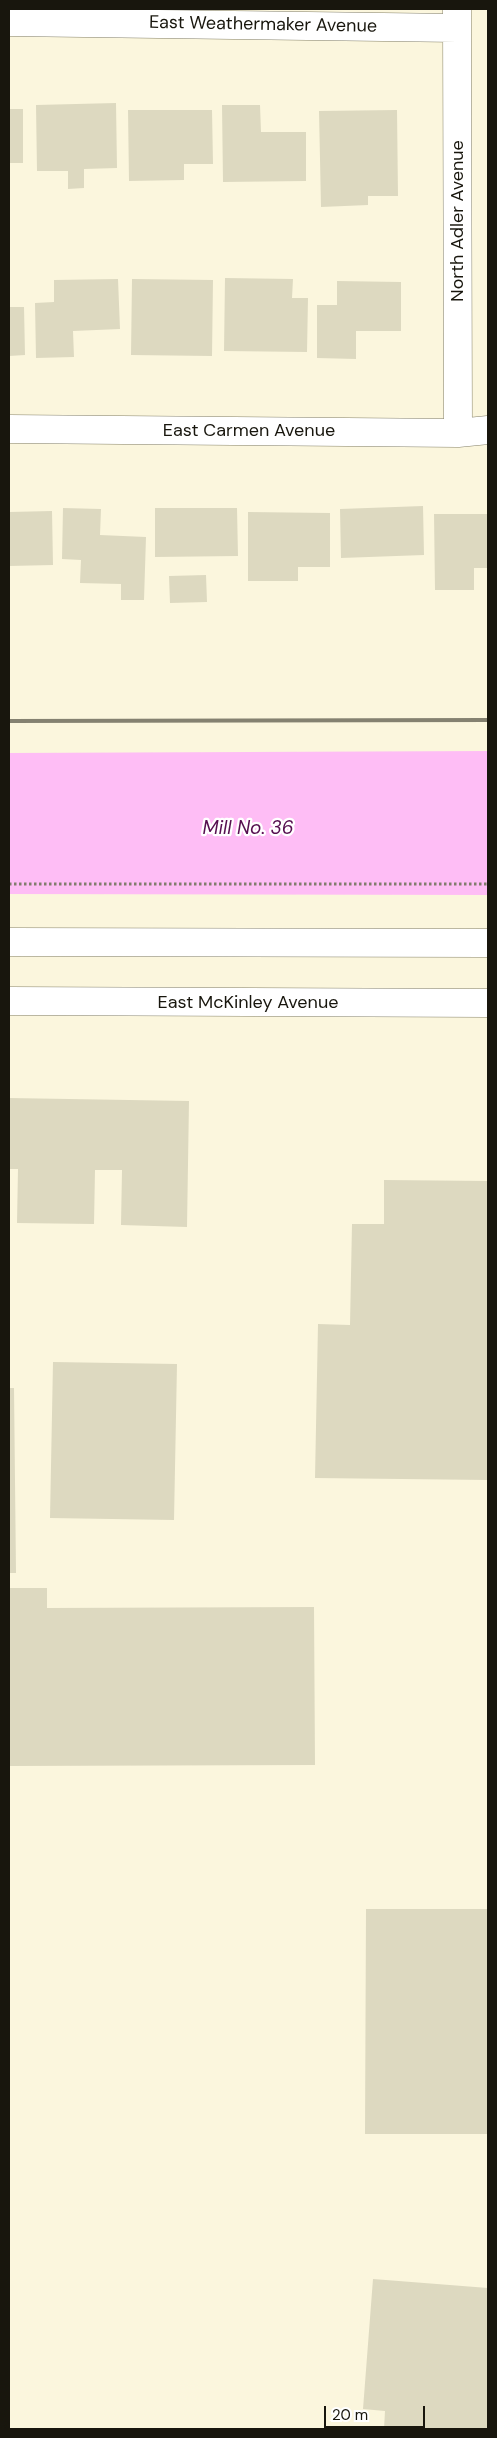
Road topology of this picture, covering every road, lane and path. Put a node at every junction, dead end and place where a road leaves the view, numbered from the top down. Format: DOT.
graph roads {
  1 [pos="457,18"];
  2 [pos="9,22"];
  3 [pos="9,429"];
  4 [pos="488,430"];
  5 [pos="458,433"];
  6 [pos="9,884"];
  7 [pos="488,884"];
  8 [pos="9,942"];
  9 [pos="488,943"];
  10 [pos="9,1001"];
  11 [pos="488,1003"];
  1 -- 2 [label="street, East Weathermaker Avenue"];
  1 -- 5 [label="street, North Adler Avenue"];
  3 -- 5 [label="street, East Carmen Avenue"];
  4 -- 5 [label="street, East Carmen Avenue"];
  6 -- 7 [label="path"];
  8 -- 9 [label="street"];
  10 -- 11 [label="street, East McKinley Avenue"];
}
